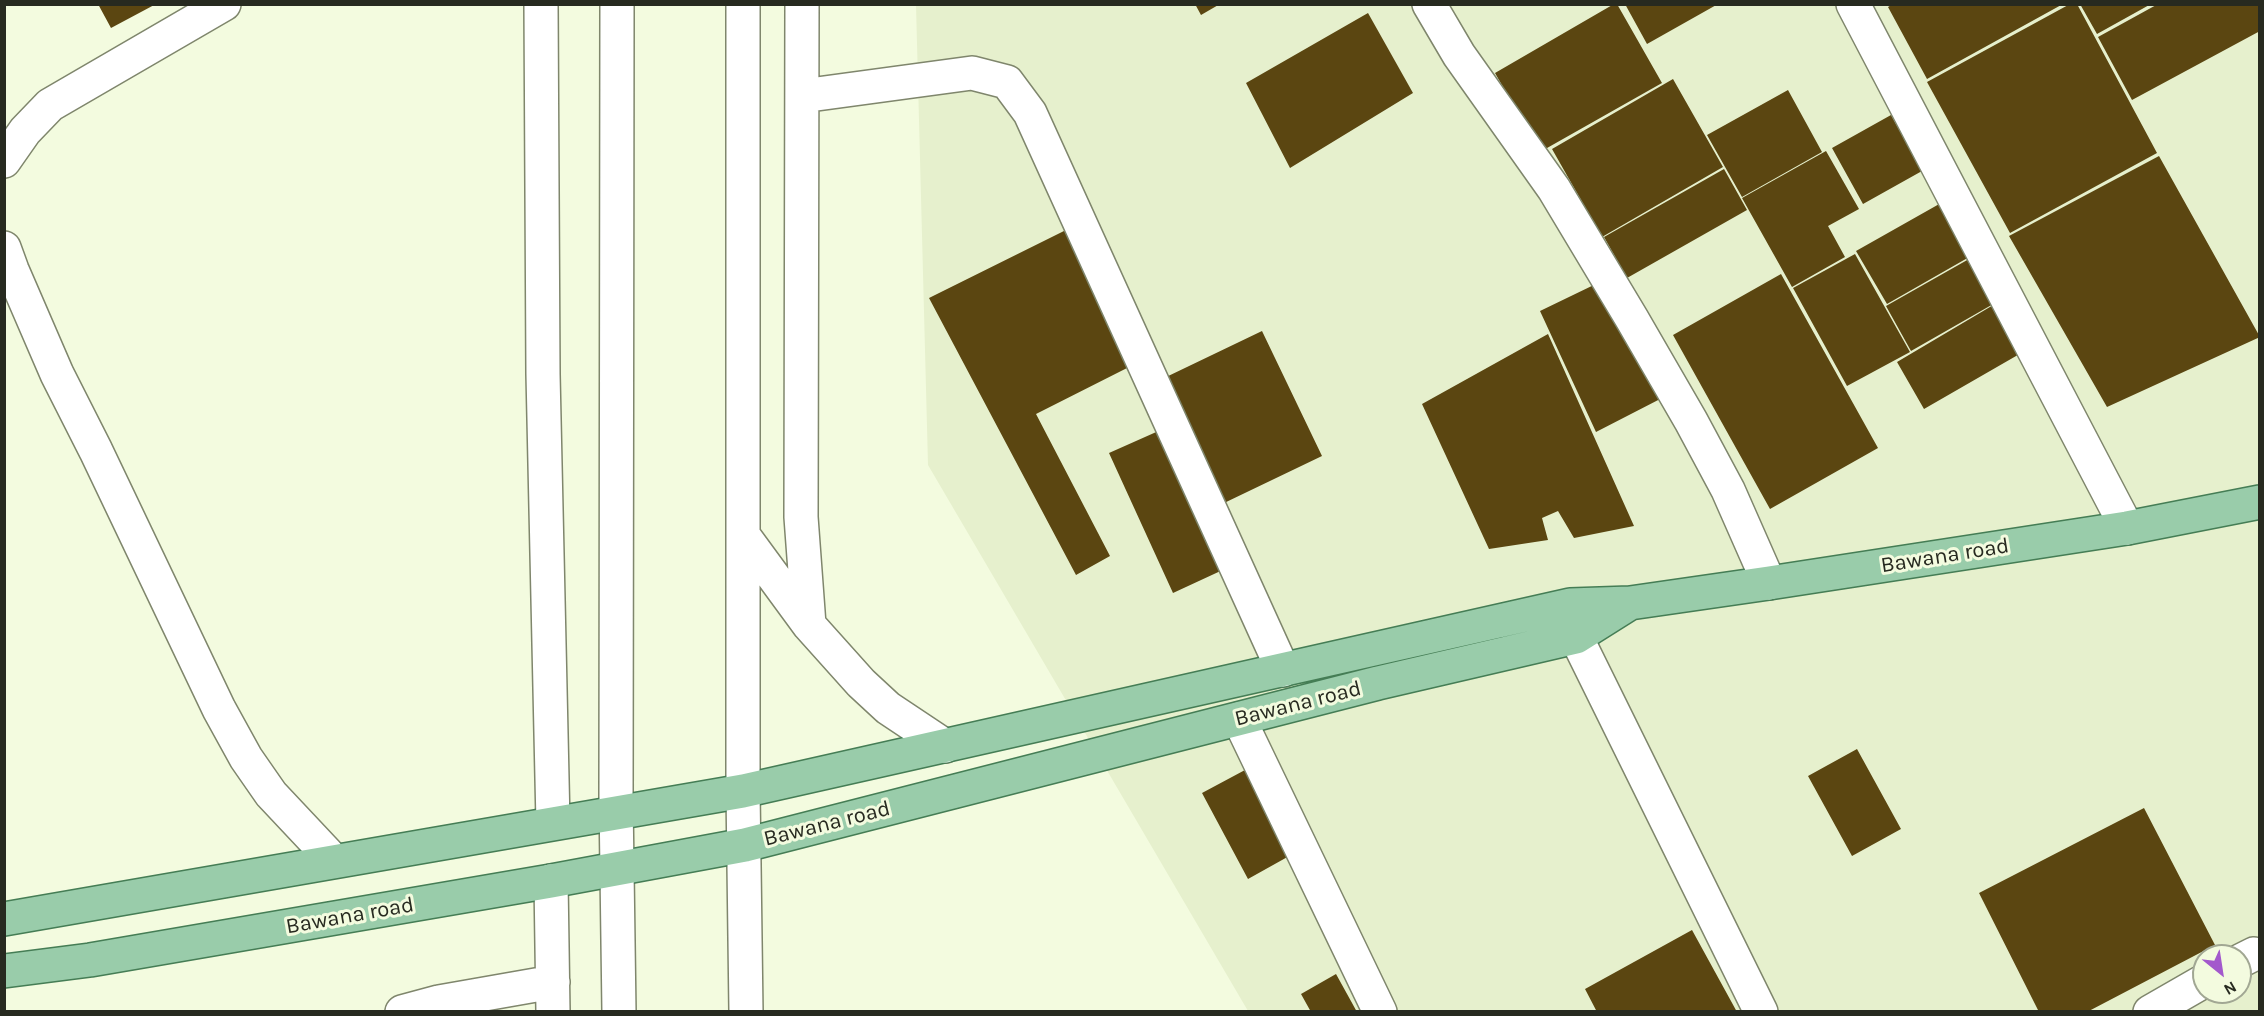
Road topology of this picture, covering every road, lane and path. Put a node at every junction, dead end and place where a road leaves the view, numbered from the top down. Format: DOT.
graph roads {
  1 [pos="224,4"];
  2 [pos="541,4"];
  3 [pos="616,4"];
  4 [pos="743,4"];
  5 [pos="802,4"];
  6 [pos="1429,4"];
  7 [pos="1853,4"];
  8 [pos="802,96"];
  9 [pos="4,161"];
  10 [pos="4,248"];
  11 [pos="2259,502"];
  12 [pos="2127,528"];
  13 [pos="743,535"];
  14 [pos="1769,583"];
  15 [pos="1630,603"];
  16 [pos="808,625"];
  17 [pos="1576,637"];
  18 [pos="1283,670"];
  19 [pos="1239,718"];
  20 [pos="945,746"];
  21 [pos="743,791"];
  22 [pos="616,813"];
  23 [pos="553,824"];
  24 [pos="745,845"];
  25 [pos="334,861"];
  26 [pos="616,870"];
  27 [pos="551,881"];
  28 [pos="4,919"];
  29 [pos="4,972"];
  30 [pos="2192,988"];
  31 [pos="553,997"];
  32 [pos="402,1011"];
  33 [pos="618,1011"];
  34 [pos="747,1011"];
  35 [pos="1380,1011"];
  36 [pos="1761,1011"];
  37 [pos="2150,1011"];
  1 -- 9 [label="street"];
  2 -- 23 [label="street"];
  3 -- 22 [label="street"];
  4 -- 13 [label="street"];
  5 -- 8 [label="street"];
  6 -- 14 [label="street"];
  7 -- 12 [label="street"];
  8 -- 16 [label="street"];
  8 -- 18 [label="street"];
  10 -- 25 [label="street"];
  11 -- 12 [label="main road, Bawana road"];
  12 -- 14 [label="main road, Bawana road"];
  13 -- 16 [label="street"];
  13 -- 21 [label="street"];
  14 -- 15 [label="main road, Bawana road"];
  15 -- 17 [label="main road, Bawana road"];
  15 -- 18 [label="main road, Bawana road"];
  16 -- 20 [label="street"];
  17 -- 19 [label="main road, Bawana road"];
  17 -- 36 [label="street"];
  18 -- 20 [label="main road, Bawana road"];
  19 -- 24 [label="main road, Bawana road"];
  19 -- 35 [label="street"];
  20 -- 21 [label="main road, Bawana road"];
  21 -- 22 [label="main road, Bawana road"];
  21 -- 24 [label="street"];
  22 -- 23 [label="main road, Bawana road"];
  22 -- 26 [label="street"];
  23 -- 25 [label="main road, Bawana road"];
  24 -- 26 [label="main road, Bawana road"];
  24 -- 34 [label="street"];
  25 -- 28 [label="main road, Bawana road"];
  26 -- 27 [label="main road, Bawana road"];
  26 -- 33 [label="street"];
  27 -- 29 [label="main road, Bawana road"];
  27 -- 31 [label="street"];
  30 -- 37 [label="street"];
  31 -- 32 [label="street"];
}
